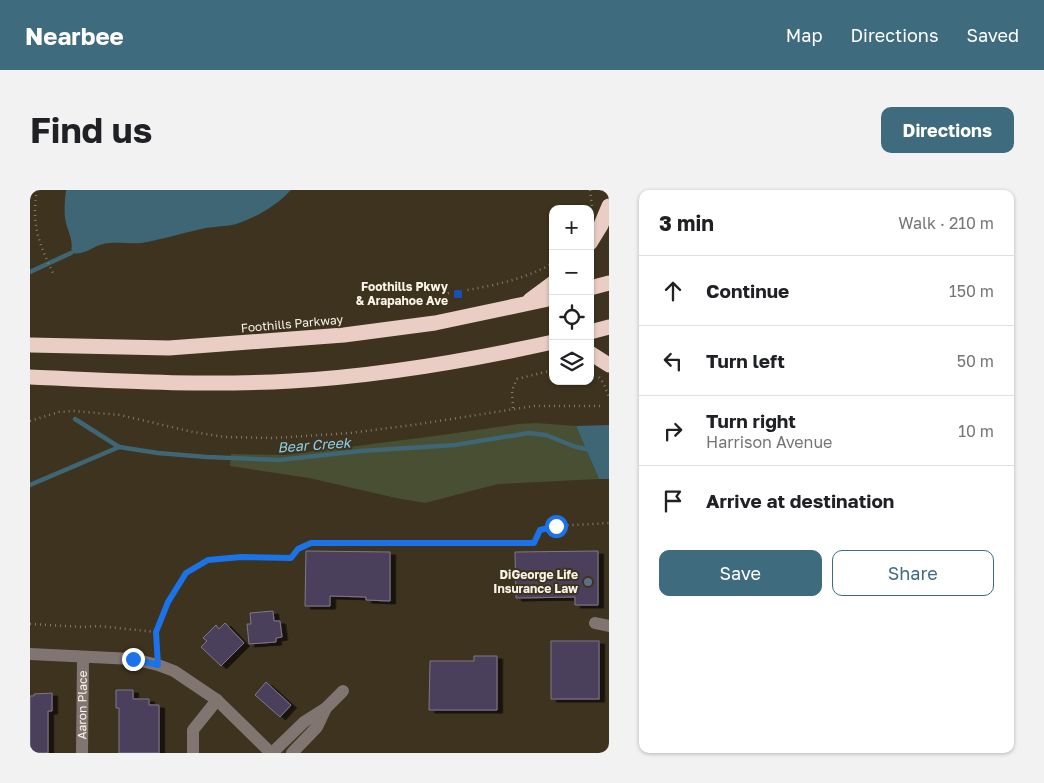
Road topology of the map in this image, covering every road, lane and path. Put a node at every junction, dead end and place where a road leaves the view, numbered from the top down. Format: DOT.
graph roads {
  1 [pos="37,190"];
  2 [pos="590,190"];
  3 [pos="592,205"];
  4 [pos="609,206"];
  5 [pos="594,237"];
  6 [pos="549,265"];
  7 [pos="53,274"];
  8 [pos="609,283"];
  9 [pos="549,286"];
  10 [pos="594,287"];
  11 [pos="443,294"];
  12 [pos="549,299"];
  13 [pos="525,304"];
  14 [pos="609,327"];
  15 [pos="594,331"];
  16 [pos="549,343"];
  17 [pos="30,345"];
  18 [pos="594,356"];
  19 [pos="609,366"];
  20 [pos="549,371"];
  21 [pos="596,374"];
  22 [pos="30,377"];
  23 [pos="609,398"];
  24 [pos="604,406"];
  25 [pos="513,408"];
  26 [pos="30,422"];
  27 [pos="609,522"];
  28 [pos="609,620"];
  29 [pos="30,624"];
  30 [pos="609,626"];
  31 [pos="156,632"];
  32 [pos="30,654"];
  33 [pos="83,657"];
  34 [pos="158,665"];
  35 [pos="343,691"];
  36 [pos="217,700"];
  37 [pos="326,708"];
  38 [pos="82,753"];
  39 [pos="193,753"];
  40 [pos="271,753"];
  41 [pos="292,753"];
  1 -- 7 [label="path"];
  2 -- 3 [label="path"];
  4 -- 5 [label="highway"];
  6 -- 11 [label="path"];
  8 -- 10 [label="highway"];
  9 -- 13 [label="highway"];
  12 -- 13 [label="highway, Foothills Parkway"];
  13 -- 17 [label="highway, Foothills Parkway"];
  14 -- 15 [label="highway"];
  16 -- 22 [label="highway"];
  18 -- 19 [label="highway"];
  20 -- 25 [label="path"];
  21 -- 23 [label="path"];
  24 -- 25 [label="path"];
  25 -- 26 [label="path"];
  27 -- 31 [label="path"];
  28 -- 30 [label="street"];
  29 -- 31 [label="path"];
  31 -- 34 [label="path"];
  32 -- 33 [label="street"];
  33 -- 34 [label="street"];
  33 -- 38 [label="street, Aaron Place"];
  34 -- 36 [label="street"];
  35 -- 37 [label="street"];
  36 -- 39 [label="street"];
  36 -- 40 [label="street"];
  37 -- 40 [label="street"];
  37 -- 41 [label="street"];
}
